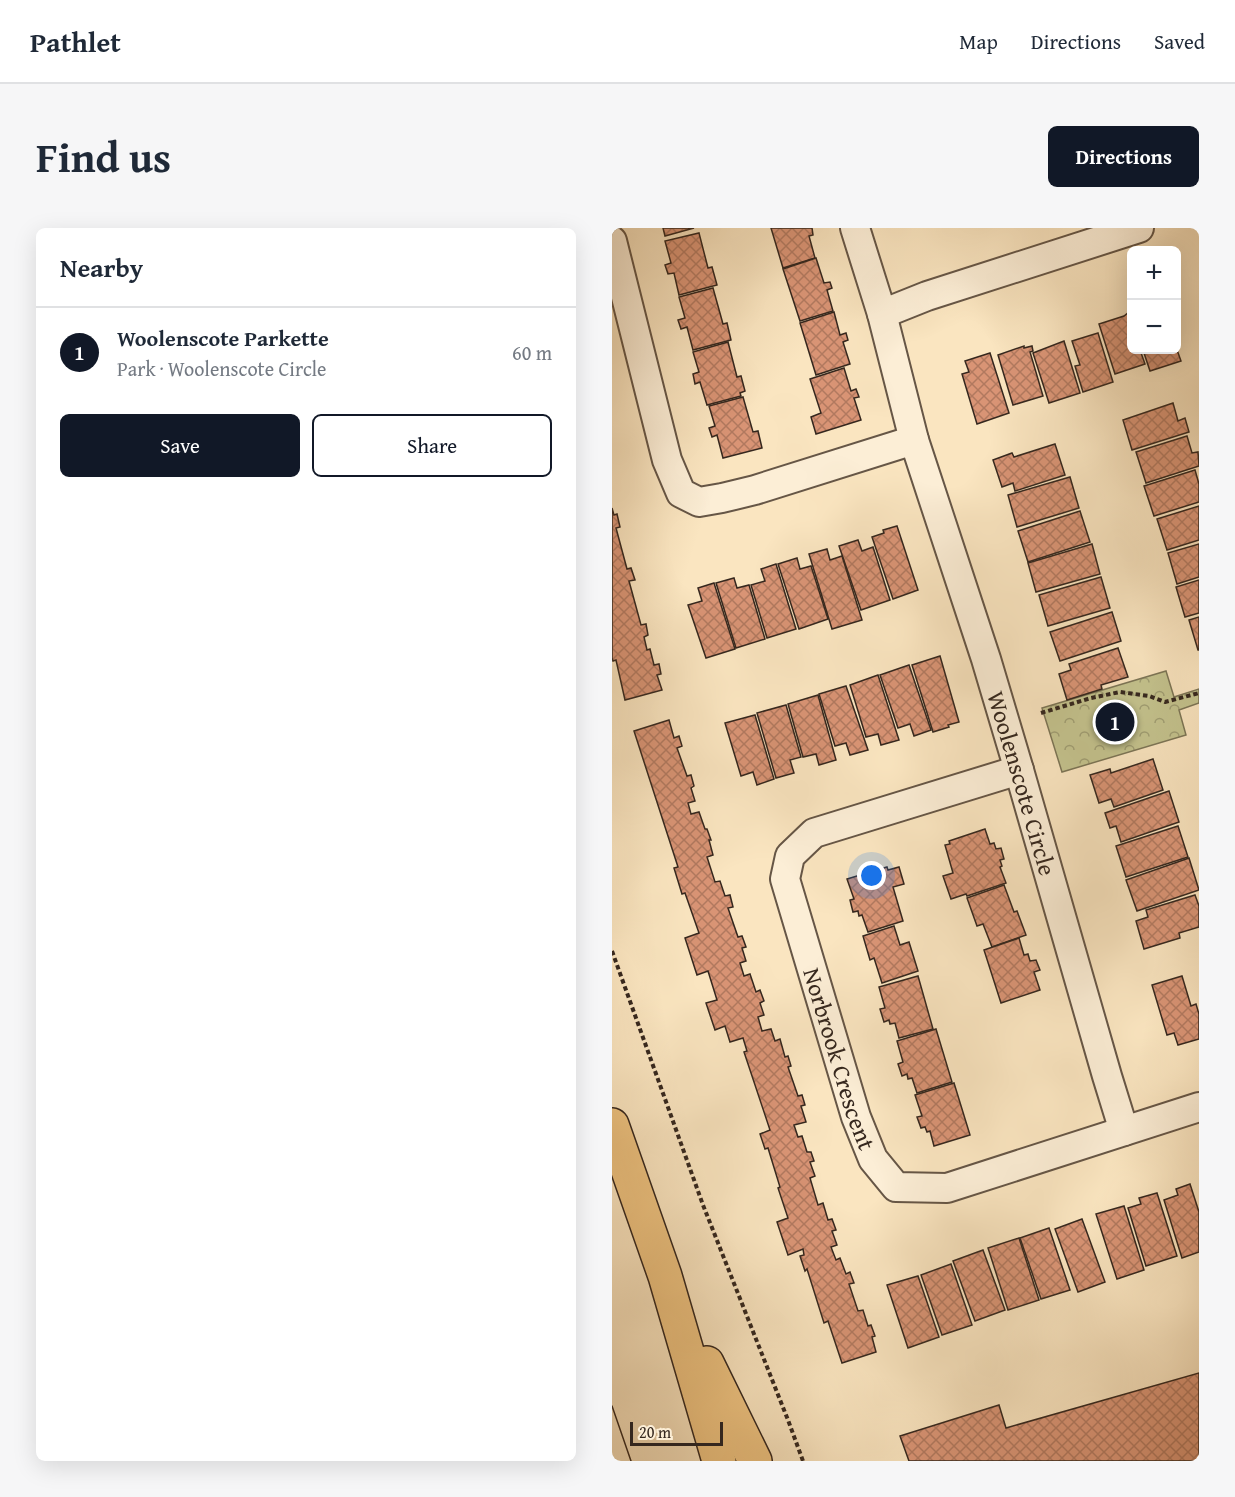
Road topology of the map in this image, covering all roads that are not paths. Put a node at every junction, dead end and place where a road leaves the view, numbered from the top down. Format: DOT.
graph roads {
  1 [pos="855,228"];
  2 [pos="1139,228"];
  3 [pos="612,241"];
  4 [pos="882,315"];
  5 [pos="914,440"];
  6 [pos="1019,770"];
  7 [pos="1199,1107"];
  8 [pos="612,1125"];
  9 [pos="1124,1131"];
  10 [pos="665,1276"];
  11 [pos="719,1461"];
  12 [pos="755,1461"];
  1 -- 4 [label="street, Woolenscote Circle"];
  2 -- 4 [label="street"];
  3 -- 5 [label="street"];
  4 -- 5 [label="street, Woolenscote Circle"];
  5 -- 6 [label="street, Woolenscote Circle"];
  6 -- 9 [label="street, Woolenscote Circle"];
  6 -- 9 [label="street, Norbrook Crescent"];
  7 -- 9 [label="street, Norbrook Crescent"];
  8 -- 10 [label="main road"];
  10 -- 11 [label="main road"];
  10 -- 12 [label="main road"];
}
